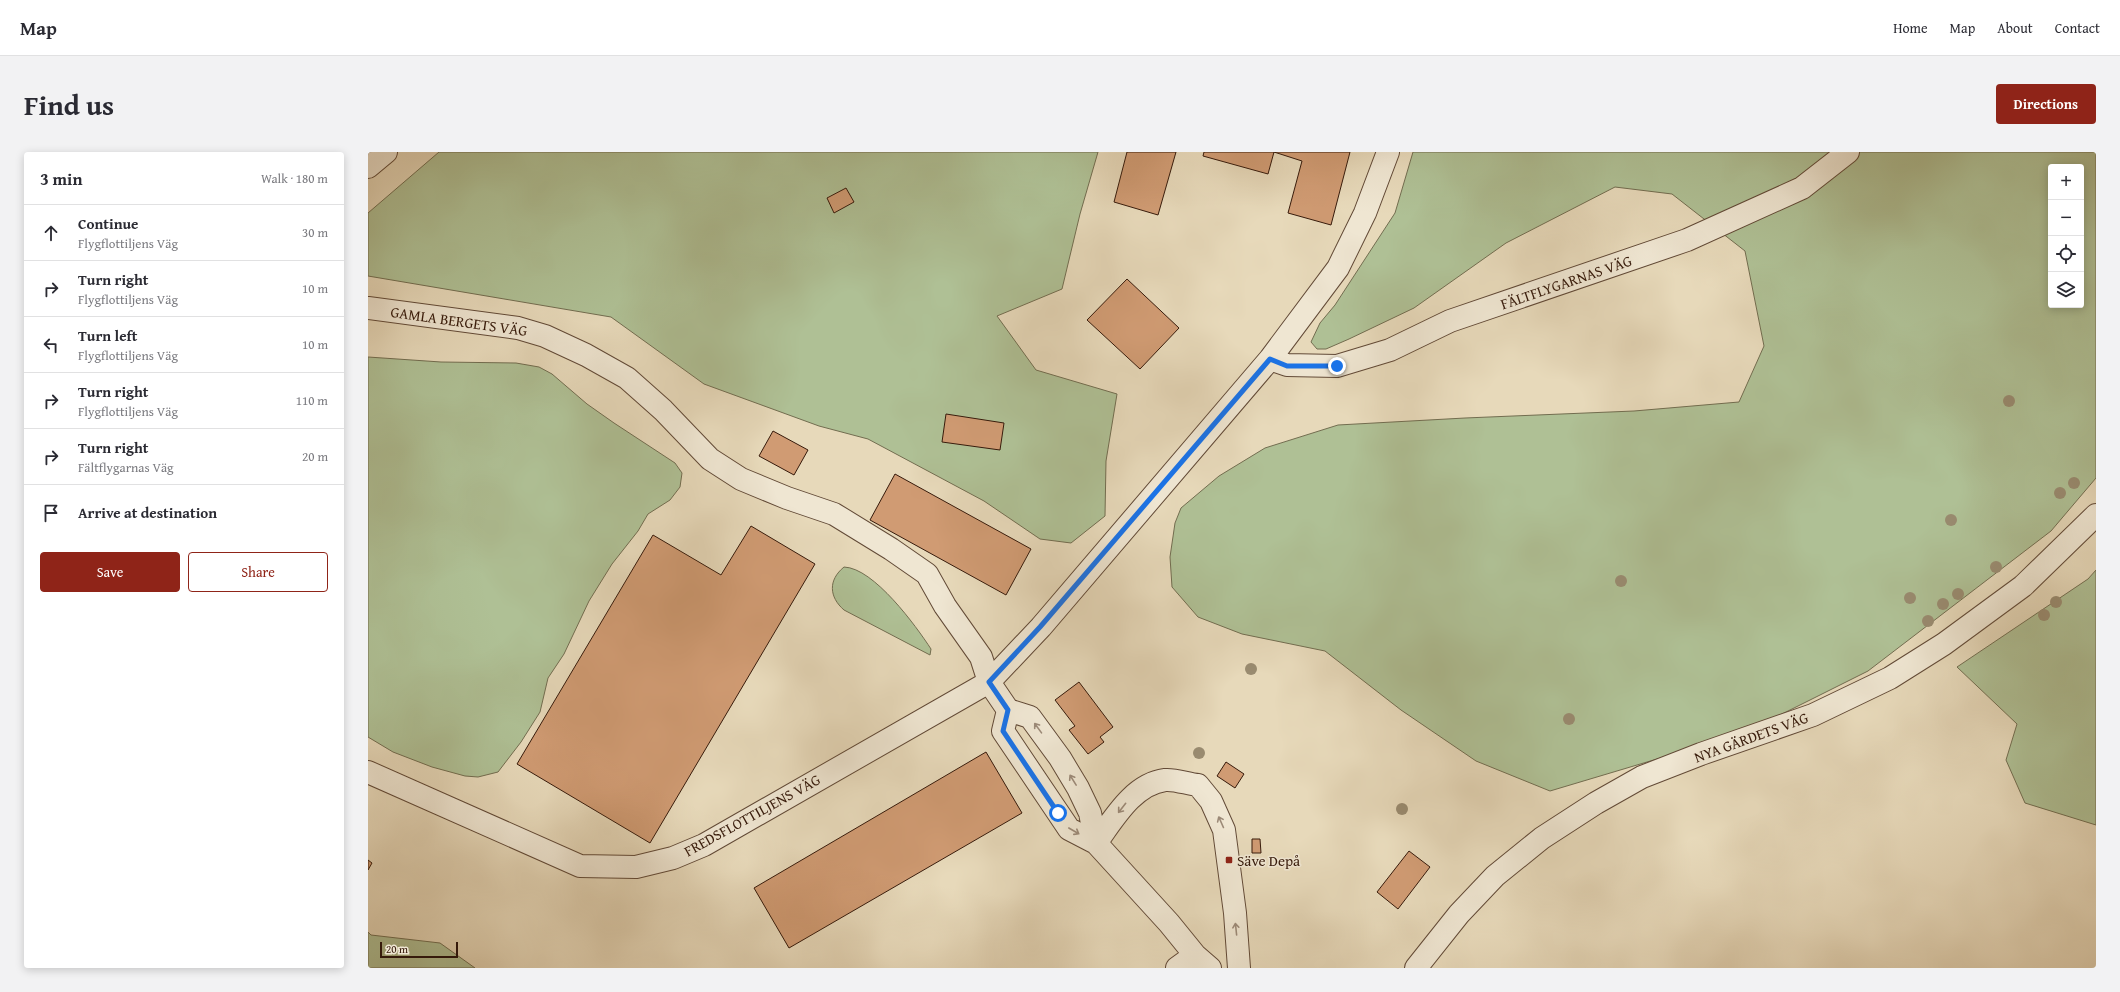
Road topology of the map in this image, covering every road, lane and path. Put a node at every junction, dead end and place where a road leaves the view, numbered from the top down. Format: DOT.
graph roads {
  1 [pos="386,152"];
  2 [pos="1388,152"];
  3 [pos="1848,152"];
  4 [pos="368,167"];
  5 [pos="368,308"];
  6 [pos="1270,359"];
  7 [pos="2096,515"];
  8 [pos="989,682"];
  9 [pos="1008,710"];
  10 [pos="368,772"];
  11 [pos="1096,842"];
  12 [pos="1203,962"];
  13 [pos="1177,968"];
  14 [pos="1239,968"];
  15 [pos="1416,968"];
  1 -- 4 [label="street"];
  2 -- 6 [label="street, FREDSFLOTTILJENS VÄG"];
  3 -- 6 [label="street, FÄLTFLYGARNAS VÄG"];
  5 -- 8 [label="street, GAMLA BERGETS VÄG"];
  6 -- 8 [label="street, FREDSFLOTTILJENS VÄG"];
  7 -- 15 [label="street, NYA GÄRDETS VÄG"];
  8 -- 9 [label="street, GAMLA BERGETS VÄG"];
  8 -- 10 [label="street, FREDSFLOTTILJENS VÄG"];
  11 -- 9 [label="street, one-way"];
  9 -- 11 [label="street, one-way"];
  11 -- 12 [label="street"];
  14 -- 11 [label="street, one-way"];
  12 -- 13 [label="street"];
}
